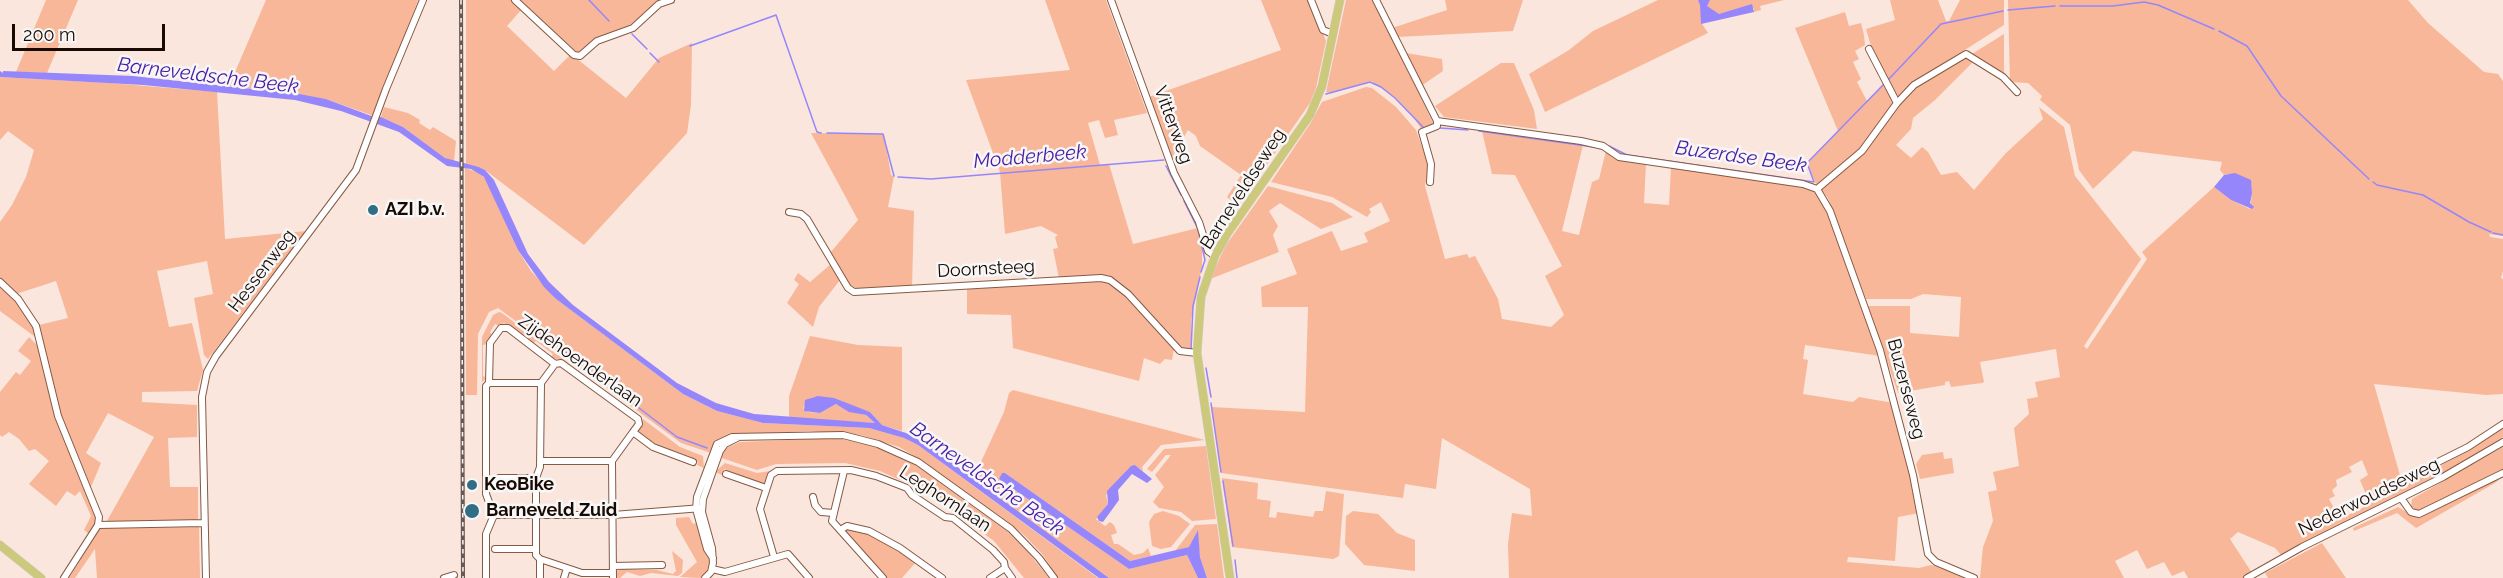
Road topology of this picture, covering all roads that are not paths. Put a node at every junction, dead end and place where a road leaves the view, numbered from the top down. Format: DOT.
graph roads {
  1 [pos="423,0"];
  2 [pos="515,0"];
  3 [pos="670,0"];
  4 [pos="1111,0"];
  5 [pos="1311,0"];
  6 [pos="1340,0"];
  7 [pos="1376,0"];
  8 [pos="1333,34"];
  9 [pos="1869,49"];
  10 [pos="2017,92"];
  11 [pos="1897,104"];
  12 [pos="1437,121"];
  13 [pos="1430,182"];
  14 [pos="1817,189"];
  15 [pos="789,212"];
  16 [pos="1215,256"];
  17 [pos="0,282"];
  18 [pos="1197,353"];
  19 [pos="555,364"];
  20 [pos="489,383"];
  21 [pos="541,383"];
  22 [pos="2503,424"];
  23 [pos="633,432"];
  24 [pos="2503,442"];
  25 [pos="540,461"];
  26 [pos="612,461"];
  27 [pos="693,462"];
  28 [pos="2438,462"];
  29 [pos="844,471"];
  30 [pos="2503,473"];
  31 [pos="726,474"];
  32 [pos="499,478"];
  33 [pos="536,478"];
  34 [pos="766,488"];
  35 [pos="813,497"];
  36 [pos="2401,498"];
  37 [pos="699,509"];
  38 [pos="834,513"];
  39 [pos="494,515"];
  40 [pos="536,515"];
  41 [pos="613,515"];
  42 [pos="204,523"];
  43 [pos="98,525"];
  44 [pos="840,530"];
  45 [pos="0,545"];
  46 [pos="495,549"];
  47 [pos="536,549"];
  48 [pos="774,557"];
  49 [pos="540,559"];
  50 [pos="662,565"];
  51 [pos="567,568"];
  52 [pos="1005,568"];
  53 [pos="712,569"];
  54 [pos="613,572"];
  55 [pos="454,575"];
  56 [pos="41,578"];
  57 [pos="64,578"];
  58 [pos="206,578"];
  59 [pos="444,578"];
  60 [pos="486,578"];
  61 [pos="540,578"];
  62 [pos="564,578"];
  63 [pos="705,578"];
  64 [pos="809,578"];
  65 [pos="884,578"];
  66 [pos="942,578"];
  67 [pos="990,578"];
  68 [pos="1012,578"];
  69 [pos="1054,578"];
  70 [pos="1230,578"];
  71 [pos="1974,578"];
  72 [pos="2247,578"];
  1 -- 42 [label="street, Hessenweg"];
  2 -- 3 [label="street"];
  4 -- 16 [label="street, Vitterweg"];
  5 -- 8 [label="street"];
  6 -- 8 [label="main road, Barneveldseweg"];
  7 -- 12 [label="street"];
  8 -- 16 [label="main road, Barneveldseweg"];
  9 -- 11 [label="street"];
  10 -- 11 [label="street"];
  11 -- 14 [label="street"];
  12 -- 13 [label="street"];
  12 -- 14 [label="street"];
  14 -- 71 [label="street, Buzerseweg"];
  15 -- 18 [label="street, Doornsteeg"];
  16 -- 18 [label="main road, Barneveldseweg"];
  17 -- 43 [label="street"];
  18 -- 70 [label="main road, Barneveldseweg"];
  19 -- 20 [label="street, Zijdehoenderlaan"];
  19 -- 21 [label="street"];
  19 -- 23 [label="street, Zijdehoenderlaan"];
  20 -- 21 [label="street"];
  20 -- 39 [label="street, Zijdehoenderlaan"];
  21 -- 25 [label="street"];
  22 -- 28 [label="street"];
  23 -- 26 [label="street"];
  23 -- 27 [label="street, Zijdehoenderlaan"];
  24 -- 36 [label="street, Nederwoudseweg"];
  25 -- 26 [label="street"];
  25 -- 33 [label="street"];
  26 -- 41 [label="street"];
  29 -- 34 [label="street, Leghornlaan"];
  29 -- 38 [label="street"];
  29 -- 52 [label="street, Leghornlaan"];
  30 -- 36 [label="street"];
  31 -- 34 [label="street"];
  32 -- 33 [label="street"];
  33 -- 40 [label="street"];
  34 -- 48 [label="street"];
  35 -- 38 [label="street"];
  36 -- 72 [label="street, Nederwoudseweg"];
  37 -- 41 [label="street"];
  37 -- 53 [label="street"];
  37 -- 69 [label="street"];
  38 -- 44 [label="street"];
  39 -- 40 [label="street"];
  39 -- 60 [label="street"];
  40 -- 41 [label="street"];
  40 -- 47 [label="street"];
  41 -- 54 [label="street"];
  42 -- 43 [label="street"];
  42 -- 58 [label="street, Hessenweg"];
  43 -- 57 [label="street"];
  44 -- 65 [label="street"];
  44 -- 66 [label="street"];
  45 -- 56 [label="main road"];
  46 -- 47 [label="street"];
  47 -- 49 [label="street"];
  48 -- 53 [label="street"];
  48 -- 64 [label="street"];
  49 -- 51 [label="street"];
  49 -- 61 [label="street"];
  50 -- 54 [label="street"];
  51 -- 54 [label="street"];
  51 -- 62 [label="street"];
  52 -- 67 [label="street"];
  52 -- 68 [label="street, Leghornlaan"];
  53 -- 63 [label="street"];
  55 -- 59 [label="street"];
}
